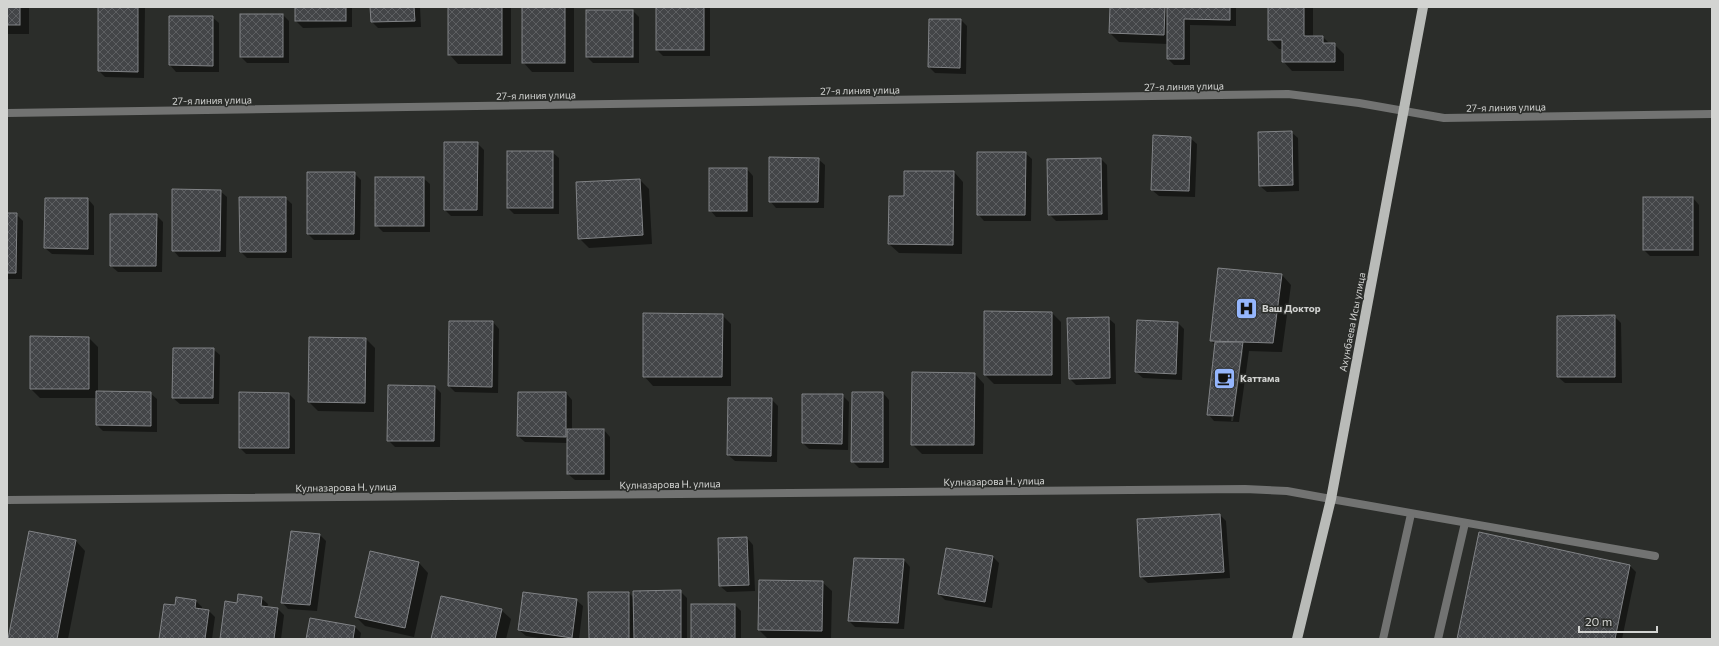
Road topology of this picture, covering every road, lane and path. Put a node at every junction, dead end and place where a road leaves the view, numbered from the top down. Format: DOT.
graph roads {
  1 [pos="1423,7"];
  2 [pos="1404,111"];
  3 [pos="7,113"];
  4 [pos="1712,114"];
  5 [pos="1331,499"];
  6 [pos="7,500"];
  7 [pos="1411,514"];
  8 [pos="1465,523"];
  9 [pos="1656,556"];
  10 [pos="1297,639"];
  11 [pos="1382,639"];
  12 [pos="1438,639"];
  1 -- 2 [label="main road, Ахунбаева Исы улица"];
  2 -- 3 [label="street, 27-я линия улица"];
  2 -- 4 [label="street, 27-я линия улица"];
  2 -- 5 [label="main road, Ахунбаева Исы улица"];
  5 -- 6 [label="street, Кулназарова Н. улица"];
  5 -- 7 [label="street, Кулназарова Н. улица"];
  5 -- 10 [label="main road, Ахунбаева Исы улица"];
  7 -- 8 [label="street, Кулназарова Н. улица"];
  7 -- 11 [label="street"];
  8 -- 9 [label="street, Кулназарова Н. улица"];
  8 -- 12 [label="street"];
}
